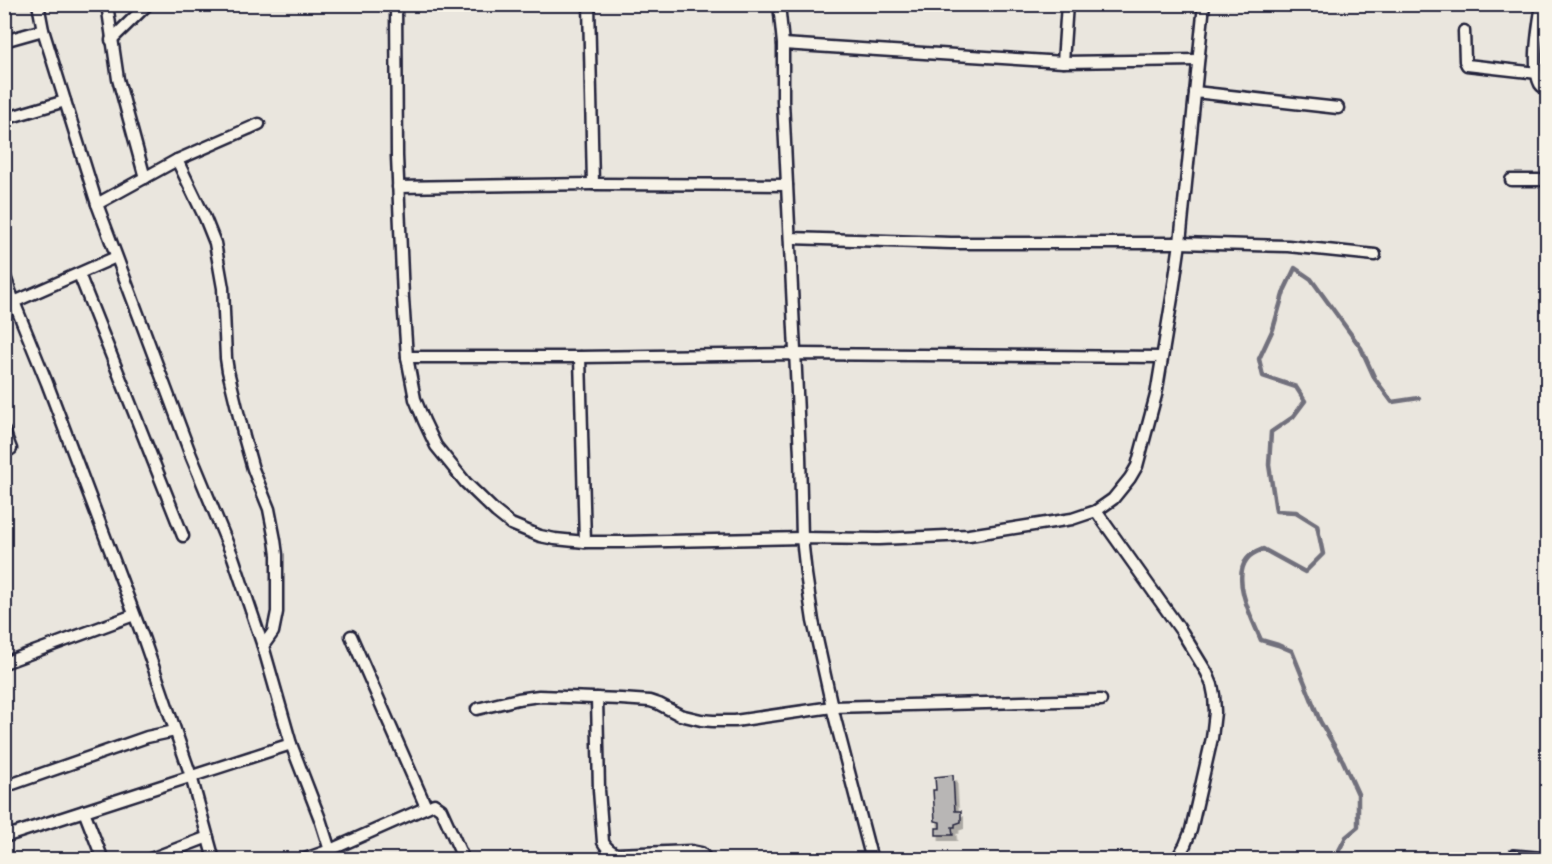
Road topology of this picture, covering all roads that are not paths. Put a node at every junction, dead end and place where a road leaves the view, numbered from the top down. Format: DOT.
graph roads {
  1 [pos="38,4"];
  2 [pos="107,4"];
  3 [pos="148,4"];
  4 [pos="396,4"];
  5 [pos="590,4"];
  6 [pos="779,4"];
  7 [pos="1067,4"];
  8 [pos="1204,4"];
  9 [pos="1542,4"];
  10 [pos="43,30"];
  11 [pos="1464,31"];
  12 [pos="111,40"];
  13 [pos="4,41"];
  14 [pos="783,44"];
  15 [pos="1198,60"];
  16 [pos="1063,62"];
  17 [pos="1537,73"];
  18 [pos="1548,90"];
  19 [pos="1195,92"];
  20 [pos="65,101"];
  21 [pos="1338,108"];
  22 [pos="4,119"];
  23 [pos="259,124"];
  24 [pos="177,160"];
  25 [pos="145,178"];
  26 [pos="1511,180"];
  27 [pos="1548,180"];
  28 [pos="593,184"];
  29 [pos="787,185"];
  30 [pos="398,187"];
  31 [pos="97,204"];
  32 [pos="790,238"];
  33 [pos="1180,243"];
  34 [pos="1375,255"];
  35 [pos="116,257"];
  36 [pos="4,274"];
  37 [pos="79,274"];
  38 [pos="9,303"];
  39 [pos="795,354"];
  40 [pos="407,357"];
  41 [pos="580,357"];
  42 [pos="1162,357"];
  43 [pos="4,431"];
  44 [pos="11,449"];
  45 [pos="1096,511"];
  46 [pos="183,536"];
  47 [pos="801,538"];
  48 [pos="585,542"];
  49 [pos="134,615"];
  50 [pos="351,636"];
  51 [pos="263,646"];
  52 [pos="4,663"];
  53 [pos="597,698"];
  54 [pos="1101,700"];
  55 [pos="832,707"];
  56 [pos="477,709"];
  57 [pos="175,730"];
  58 [pos="291,744"];
  59 [pos="191,776"];
  60 [pos="4,788"];
  61 [pos="426,807"];
  62 [pos="84,811"];
  63 [pos="4,837"];
  64 [pos="208,837"];
  65 [pos="1513,853"];
  66 [pos="332,855"];
  67 [pos="623,856"];
  68 [pos="1548,856"];
  69 [pos="103,860"];
  70 [pos="148,860"];
  71 [pos="214,860"];
  72 [pos="302,860"];
  73 [pos="464,860"];
  74 [pos="707,860"];
  75 [pos="872,860"];
  76 [pos="1176,860"];
  1 -- 10 [label="street"];
  2 -- 12 [label="street"];
  3 -- 12 [label="street"];
  4 -- 30 [label="street"];
  5 -- 28 [label="street"];
  6 -- 14 [label="street"];
  7 -- 16 [label="street"];
  8 -- 15 [label="street"];
  9 -- 17 [label="street"];
  10 -- 13 [label="street"];
  10 -- 20 [label="street"];
  11 -- 17 [label="street"];
  12 -- 25 [label="street"];
  14 -- 16 [label="street"];
  14 -- 29 [label="street"];
  15 -- 16 [label="street"];
  15 -- 19 [label="street"];
  17 -- 18 [label="street"];
  19 -- 21 [label="street"];
  19 -- 33 [label="street"];
  20 -- 22 [label="street"];
  20 -- 31 [label="street"];
  23 -- 24 [label="street"];
  24 -- 25 [label="street"];
  24 -- 51 [label="street"];
  25 -- 31 [label="street"];
  26 -- 27 [label="street"];
  28 -- 29 [label="street"];
  28 -- 30 [label="street"];
  29 -- 32 [label="street"];
  30 -- 40 [label="street"];
  31 -- 35 [label="street"];
  32 -- 33 [label="street"];
  32 -- 39 [label="street"];
  33 -- 34 [label="street"];
  33 -- 42 [label="street"];
  35 -- 37 [label="street"];
  35 -- 51 [label="street"];
  36 -- 38 [label="street"];
  37 -- 38 [label="street"];
  37 -- 46 [label="street"];
  38 -- 49 [label="street"];
  39 -- 41 [label="street"];
  39 -- 42 [label="street"];
  39 -- 47 [label="street"];
  40 -- 41 [label="street"];
  40 -- 48 [label="street"];
  41 -- 48 [label="street"];
  42 -- 45 [label="street"];
  43 -- 44 [label="street"];
  45 -- 47 [label="street"];
  45 -- 76 [label="street"];
  47 -- 48 [label="street"];
  47 -- 55 [label="street"];
  49 -- 52 [label="street"];
  49 -- 57 [label="street"];
  50 -- 61 [label="street"];
  51 -- 58 [label="street"];
  53 -- 55 [label="street"];
  53 -- 56 [label="street"];
  53 -- 67 [label="street"];
  54 -- 55 [label="street"];
  55 -- 75 [label="street"];
  57 -- 59 [label="street"];
  57 -- 60 [label="street"];
  58 -- 59 [label="street"];
  58 -- 66 [label="street"];
  59 -- 62 [label="street"];
  59 -- 64 [label="street"];
  61 -- 66 [label="street"];
  61 -- 73 [label="street"];
  62 -- 63 [label="street"];
  62 -- 69 [label="street"];
  64 -- 70 [label="street"];
  64 -- 71 [label="street"];
  65 -- 68 [label="lane"];
  66 -- 72 [label="street"];
  67 -- 74 [label="street"];
}
